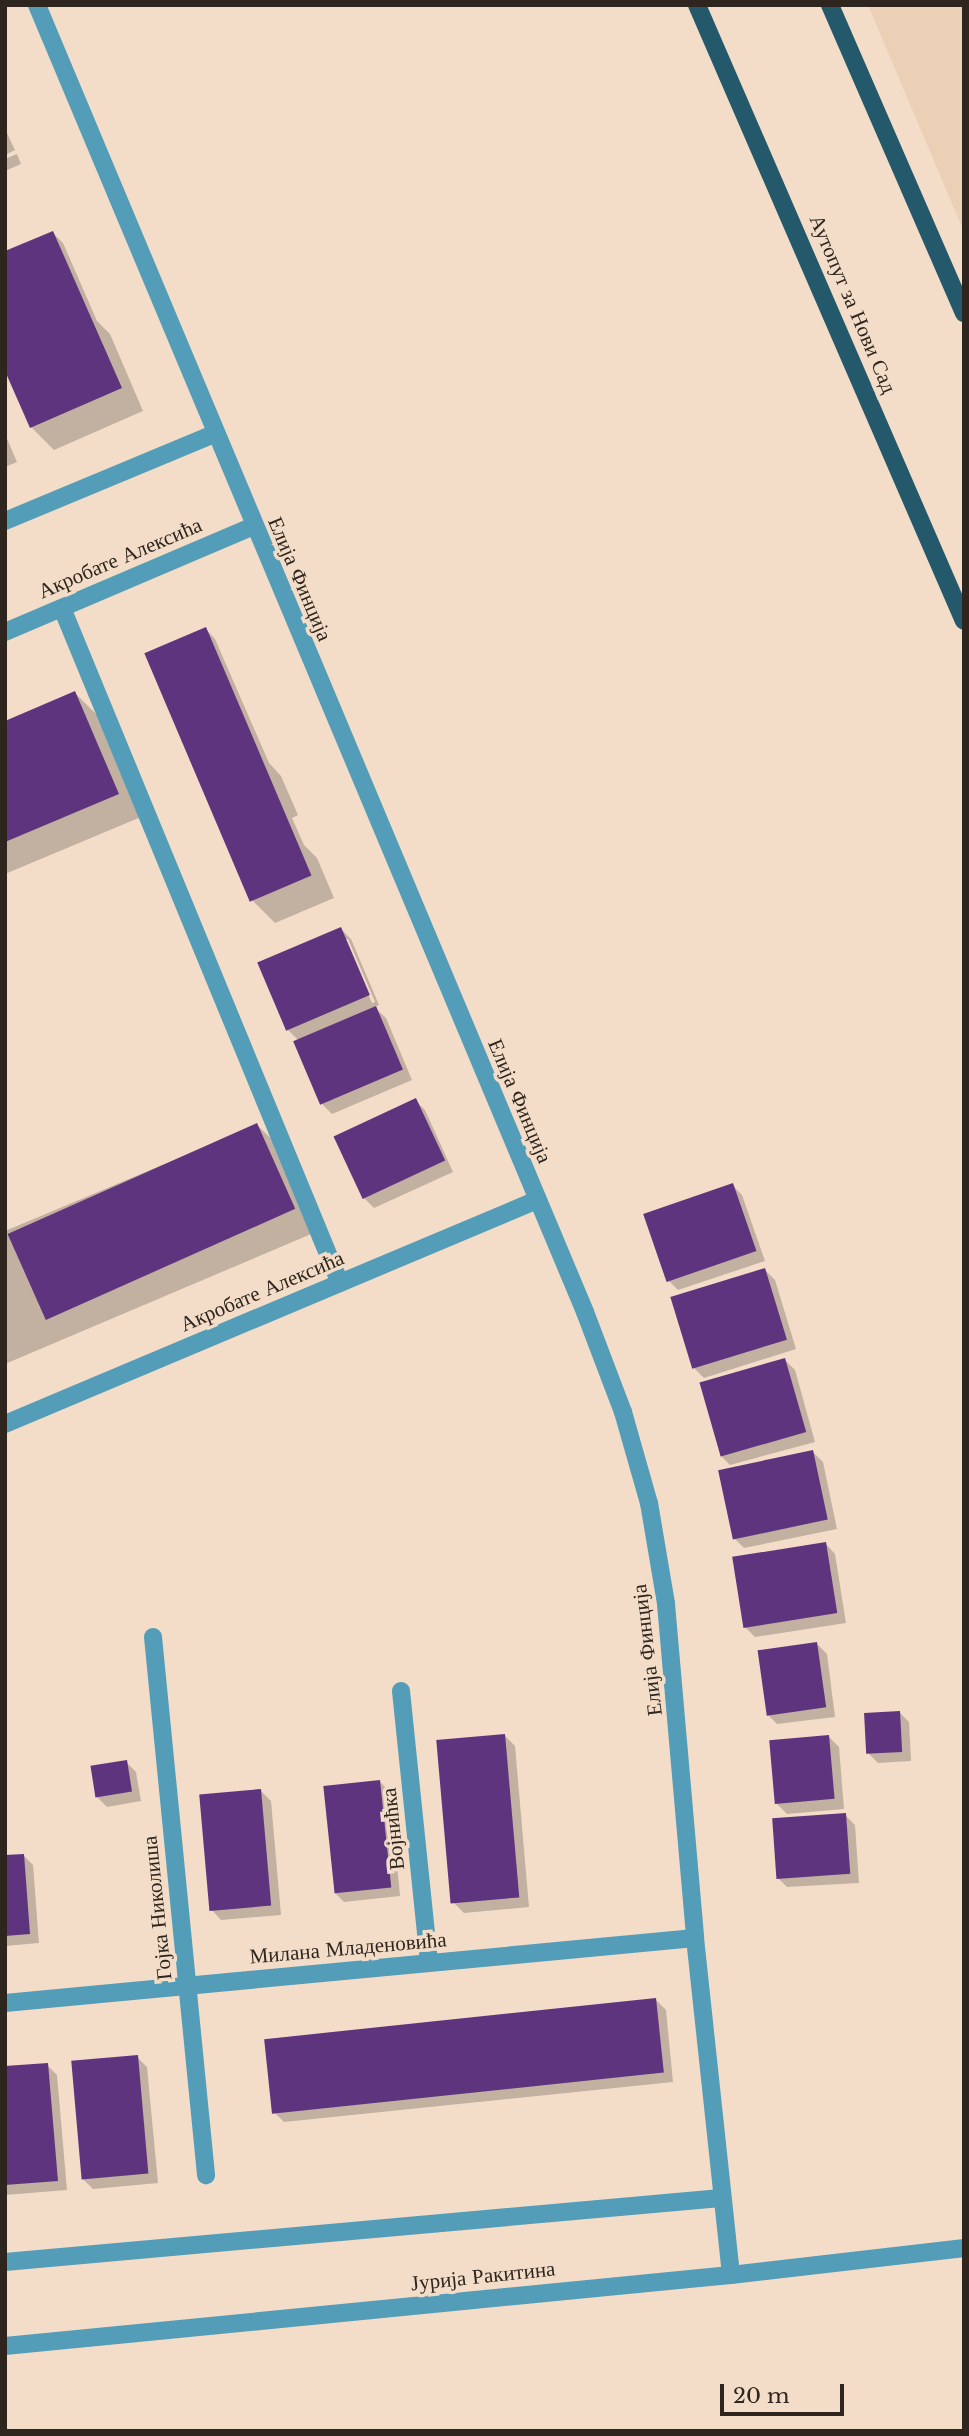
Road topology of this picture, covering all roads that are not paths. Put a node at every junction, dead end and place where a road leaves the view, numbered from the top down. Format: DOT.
graph roads {
  1 [pos="37,5"];
  2 [pos="697,5"];
  3 [pos="830,5"];
  4 [pos="964,313"];
  5 [pos="214,434"];
  6 [pos="5,521"];
  7 [pos="254,526"];
  8 [pos="62,608"];
  9 [pos="964,621"];
  10 [pos="5,632"];
  11 [pos="537,1200"];
  12 [pos="340,1283"];
  13 [pos="5,1424"];
  14 [pos="153,1637"];
  15 [pos="401,1691"];
  16 [pos="695,1938"];
  17 [pos="429,1963"];
  18 [pos="187,1986"];
  19 [pos="5,2003"];
  20 [pos="206,2175"];
  21 [pos="721,2198"];
  22 [pos="964,2248"];
  23 [pos="5,2262"];
  24 [pos="731,2275"];
  25 [pos="5,2346"];
  1 -- 5 [label="street, Елија Финција"];
  2 -- 9 [label="main road, Аутопут за Нови Сад"];
  3 -- 4 [label="main road"];
  5 -- 6 [label="street"];
  5 -- 7 [label="street, Елија Финција"];
  7 -- 8 [label="street, Акробате Алексића"];
  7 -- 11 [label="street, Елија Финција"];
  8 -- 10 [label="street, Акробате Алексића"];
  8 -- 12 [label="street"];
  11 -- 12 [label="street, Акробате Алексића"];
  11 -- 16 [label="street, Елија Финција"];
  12 -- 13 [label="street, Акробате Алексића"];
  14 -- 18 [label="street, Гојка Николиша"];
  15 -- 17 [label="street, Војнићка"];
  16 -- 17 [label="street, Милана Младеновића"];
  16 -- 21 [label="street, Елија Финција"];
  17 -- 18 [label="street, Милана Младеновића"];
  18 -- 19 [label="street, Милана Младеновића"];
  18 -- 20 [label="street, Гојка Николиша"];
  21 -- 23 [label="street"];
  21 -- 24 [label="street, Елија Финција"];
  22 -- 24 [label="street, Јурија Ракитина"];
  24 -- 25 [label="street, Јурија Ракитина"];
}
